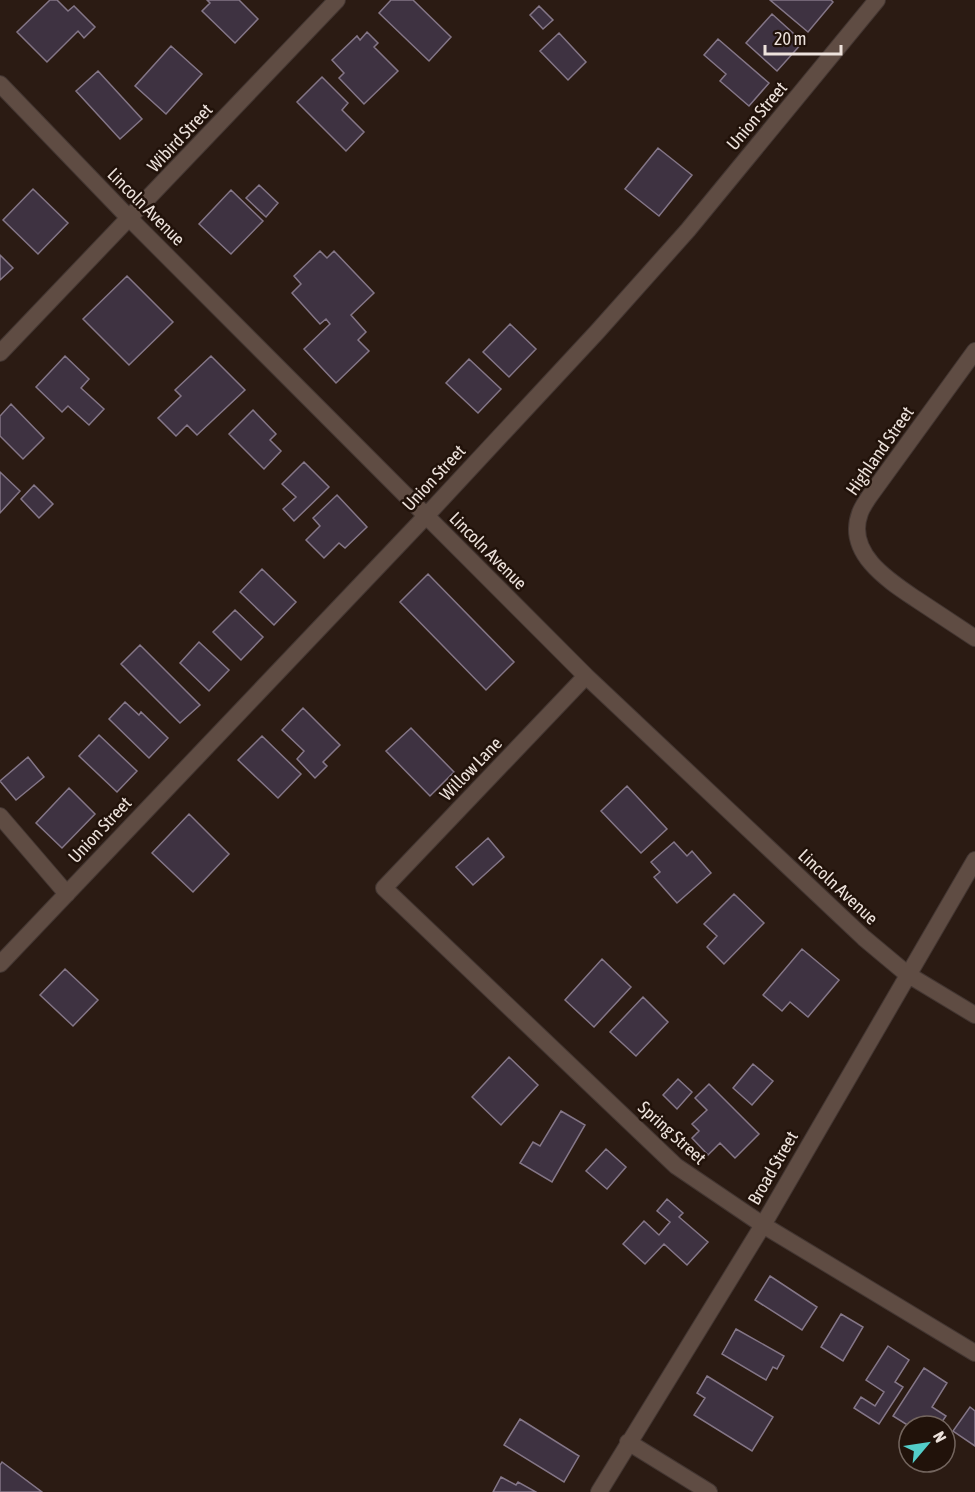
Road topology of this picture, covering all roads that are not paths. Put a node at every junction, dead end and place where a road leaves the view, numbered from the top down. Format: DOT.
graph roads {
  1 [pos="337,0"];
  2 [pos="877,0"];
  3 [pos="0,84"];
  4 [pos="130,219"];
  5 [pos="975,351"];
  6 [pos="0,353"];
  7 [pos="426,516"];
  8 [pos="975,638"];
  9 [pos="586,676"];
  10 [pos="0,816"];
  11 [pos="975,860"];
  12 [pos="384,888"];
  13 [pos="67,894"];
  14 [pos="0,964"];
  15 [pos="907,974"];
  16 [pos="975,1015"];
  17 [pos="763,1226"];
  18 [pos="975,1353"];
  19 [pos="628,1442"];
  20 [pos="598,1492"];
  21 [pos="709,1492"];
  1 -- 4 [label="street, Wibird Street"];
  2 -- 7 [label="street, Union Street"];
  3 -- 4 [label="street, Lincoln Avenue"];
  4 -- 6 [label="street, Wibird Street"];
  4 -- 7 [label="street, Lincoln Avenue"];
  5 -- 8 [label="street, Highland Street"];
  7 -- 9 [label="street, Lincoln Avenue"];
  7 -- 13 [label="street, Union Street"];
  9 -- 12 [label="street, Willow Lane"];
  9 -- 15 [label="street, Lincoln Avenue"];
  10 -- 13 [label="street"];
  11 -- 15 [label="street, Broad Street"];
  12 -- 17 [label="street, Spring Street"];
  13 -- 14 [label="street, Union Street"];
  15 -- 16 [label="street, Lincoln Avenue"];
  15 -- 17 [label="street, Broad Street"];
  17 -- 18 [label="street, Spring Street"];
  17 -- 19 [label="street, Broad Street"];
  19 -- 20 [label="street, Broad Street"];
  19 -- 21 [label="street"];
}
